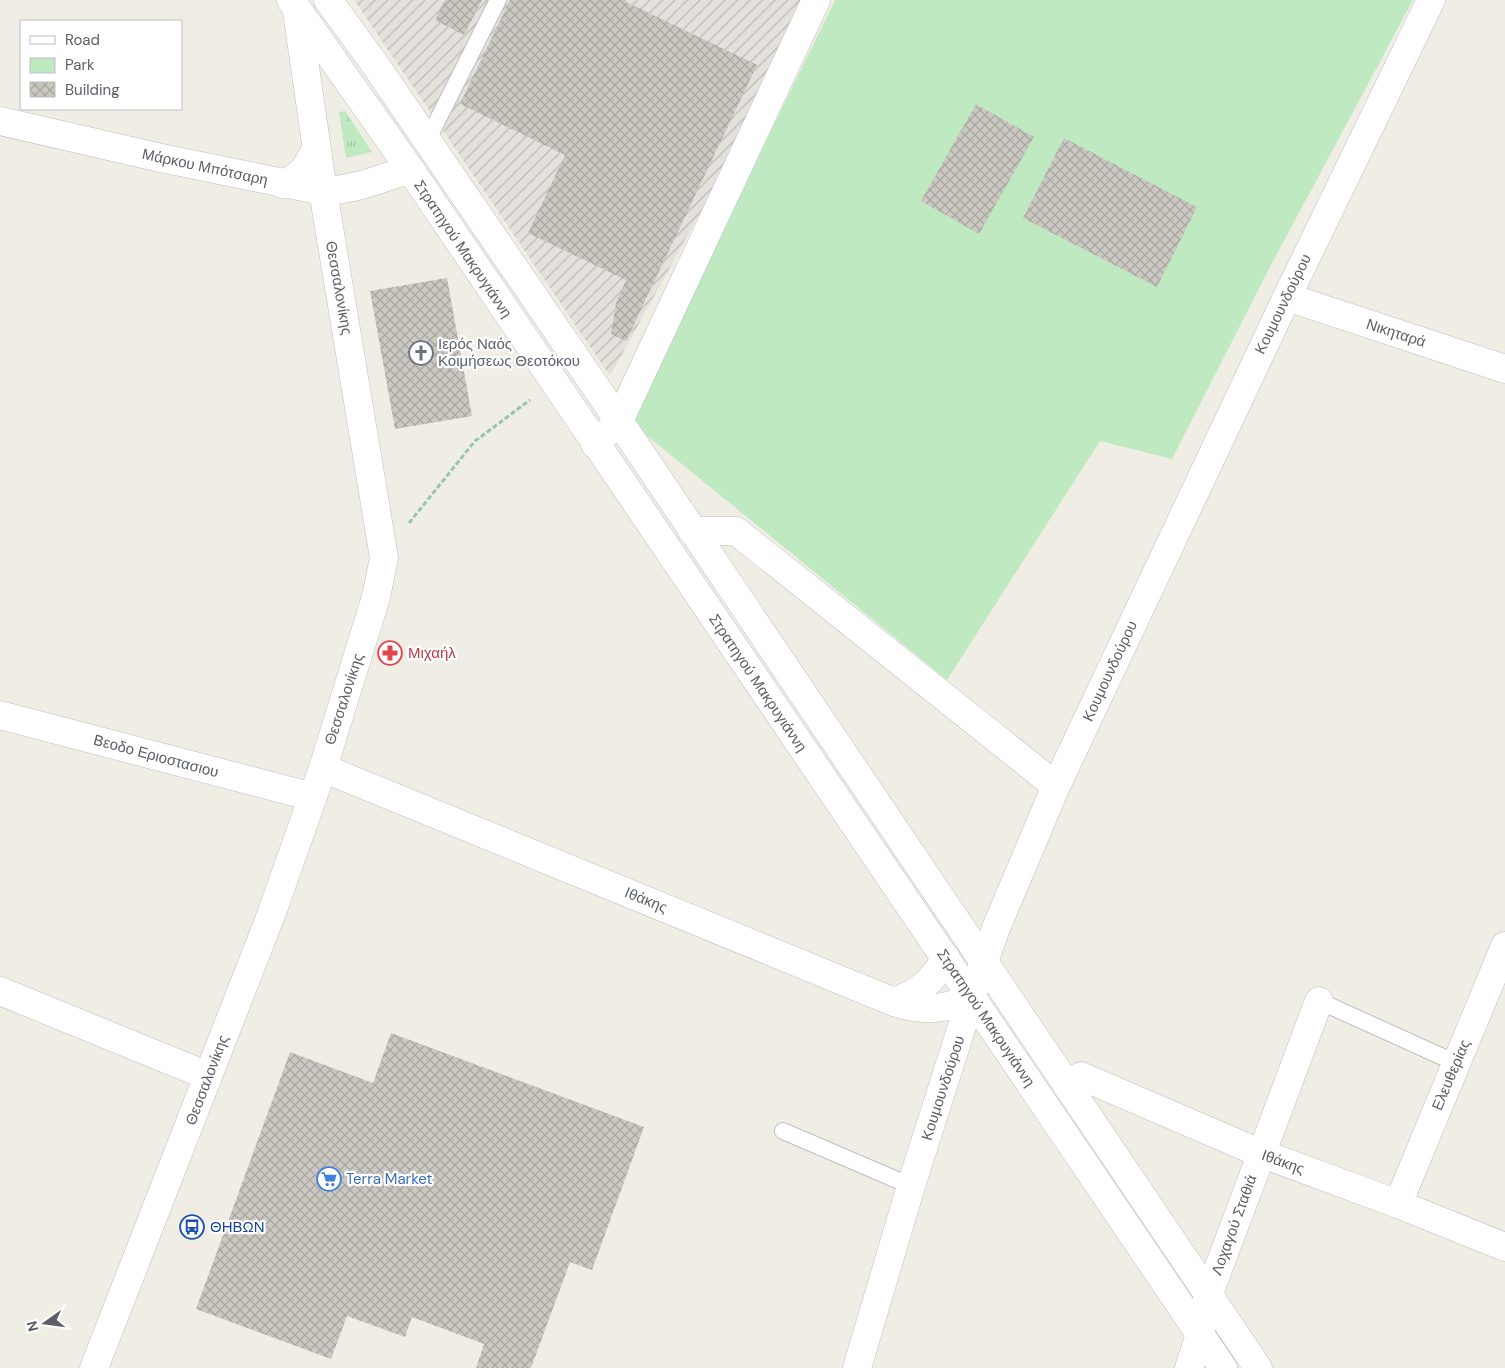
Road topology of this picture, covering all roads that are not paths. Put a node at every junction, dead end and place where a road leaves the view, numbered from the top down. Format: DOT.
graph roads {
  1 [pos="328,0"];
  2 [pos="498,0"];
  3 [pos="1431,0"];
  4 [pos="297,3"];
  5 [pos="810,3"];
  6 [pos="0,121"];
  7 [pos="427,141"];
  8 [pos="316,149"];
  9 [pos="410,169"];
  10 [pos="282,184"];
  11 [pos="322,191"];
  12 [pos="1287,297"];
  13 [pos="1505,369"];
  14 [pos="618,421"];
  15 [pos="595,444"];
  16 [pos="692,530"];
  17 [pos="0,715"];
  18 [pos="322,768"];
  19 [pos="1056,786"];
  20 [pos="313,797"];
  21 [pos="1505,946"];
  22 [pos="946,958"];
  23 [pos="983,961"];
  24 [pos="0,991"];
  25 [pos="972,995"];
  26 [pos="1319,1001"];
  27 [pos="894,1002"];
  28 [pos="1456,1063"];
  29 [pos="208,1076"];
  30 [pos="1067,1086"];
  31 [pos="783,1131"];
  32 [pos="1260,1153"];
  33 [pos="911,1186"];
  34 [pos="1398,1204"];
  35 [pos="1505,1247"];
  36 [pos="1208,1296"];
  37 [pos="1200,1334"];
  38 [pos="94,1368"];
  39 [pos="857,1368"];
  40 [pos="1189,1368"];
  41 [pos="1223,1368"];
  42 [pos="1258,1368"];
  1 -- 7 [label="street, Στρατηγού Μακρυγιάννη"];
  2 -- 7 [label="lane"];
  3 -- 12 [label="street, Κουμουνδούρου"];
  4 -- 8 [label="street, Θεσσαλονίκης"];
  4 -- 9 [label="street, Στρατηγού Μακρυγιάννη"];
  5 -- 14 [label="street"];
  6 -- 10 [label="street, Μάρκου Μπότσαρη"];
  7 -- 14 [label="street, Στρατηγού Μακρυγιάννη"];
  8 -- 10 [label="street"];
  8 -- 11 [label="street, Θεσσαλονίκης"];
  9 -- 11 [label="street, Μάρκου Μπότσαρη"];
  9 -- 15 [label="street, Στρατηγού Μακρυγιάννη"];
  10 -- 11 [label="street, Μάρκου Μπότσαρη"];
  11 -- 18 [label="street, Θεσσαλονίκης"];
  12 -- 13 [label="street, Νικηταρά"];
  12 -- 19 [label="street, Κουμουνδούρου"];
  14 -- 15 [label="street"];
  14 -- 16 [label="street, Στρατηγού Μακρυγιάννη"];
  15 -- 22 [label="street, Στρατηγού Μακρυγιάννη"];
  16 -- 19 [label="street"];
  16 -- 23 [label="street, Στρατηγού Μακρυγιάννη"];
  17 -- 20 [label="street, Βεοδο Εριοστασιου"];
  18 -- 20 [label="street, Θεσσαλονίκης"];
  18 -- 27 [label="street, Ιθάκης"];
  19 -- 23 [label="street, Κουμουνδούρου"];
  20 -- 29 [label="street, Θεσσαλονίκης"];
  21 -- 28 [label="street, Ελευθερίας"];
  22 -- 25 [label="street, Στρατηγού Μακρυγιάννη"];
  22 -- 27 [label="street"];
  23 -- 25 [label="street, Κουμουνδούρου"];
  23 -- 30 [label="street, Στρατηγού Μακρυγιάννη"];
  24 -- 29 [label="street"];
  25 -- 27 [label="street, Ιθάκης"];
  25 -- 33 [label="street, Κουμουνδούρου"];
  25 -- 37 [label="street, Στρατηγού Μακρυγιάννη"];
  26 -- 28 [label="lane"];
  26 -- 32 [label="street, Λοχαγού Σταθιά"];
  28 -- 34 [label="street, Ελευθερίας"];
  29 -- 38 [label="street, Θεσσαλονίκης"];
  30 -- 32 [label="street, Ιθάκης"];
  30 -- 36 [label="street, Στρατηγού Μακρυγιάννη"];
  31 -- 33 [label="lane"];
  32 -- 34 [label="street, Ιθάκης"];
  32 -- 36 [label="street, Λοχαγού Σταθιά"];
  33 -- 39 [label="street, Κουμουνδούρου"];
  34 -- 35 [label="street, Ιθάκης"];
  36 -- 37 [label="street, Λοχαγού Σταθιά"];
  36 -- 42 [label="street, Στρατηγού Μακρυγιάννη"];
  37 -- 40 [label="street, Λοχαγού Σταθιά"];
  37 -- 41 [label="street, Στρατηγού Μακρυγιάννη"];
}
